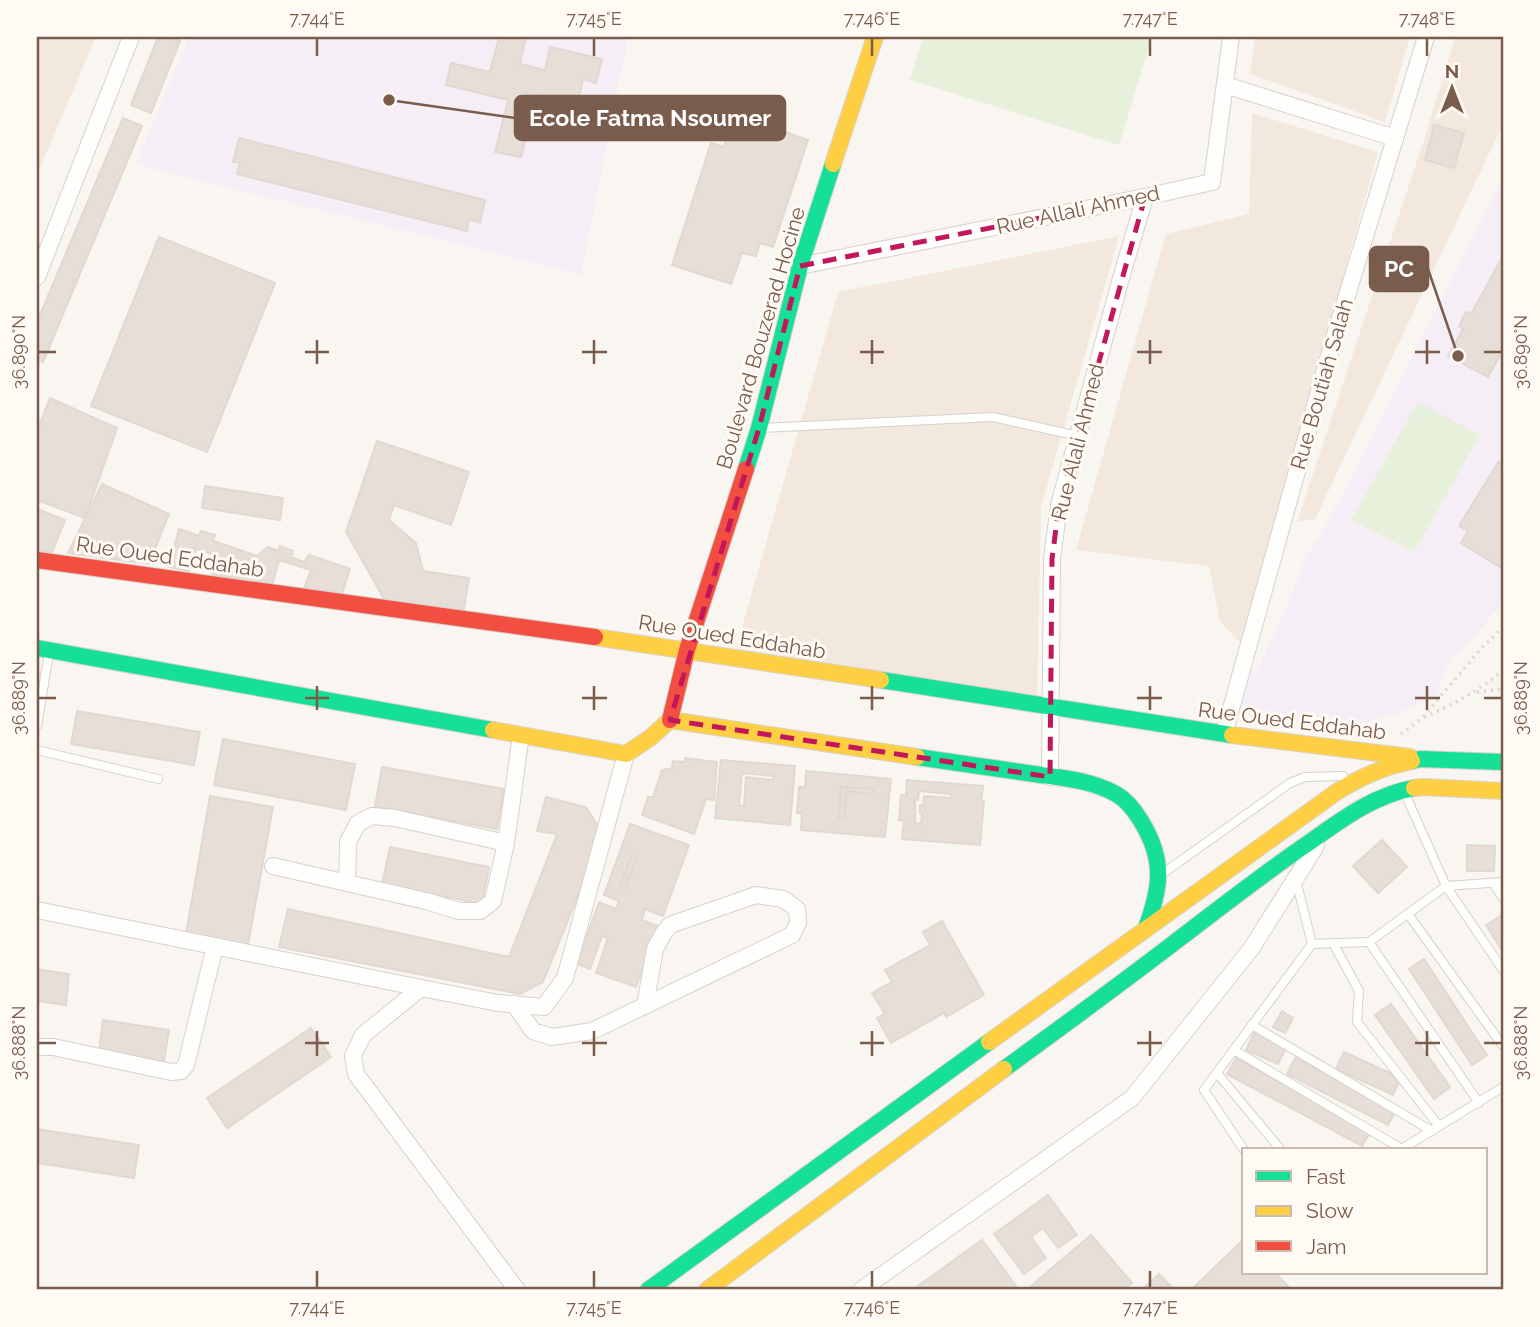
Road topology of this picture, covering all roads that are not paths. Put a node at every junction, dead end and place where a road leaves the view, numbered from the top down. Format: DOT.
graph roads {
  1 [pos="131,37"];
  2 [pos="875,37"];
  3 [pos="1231,37"];
  4 [pos="1426,37"];
  5 [pos="1225,85"];
  6 [pos="1395,138"];
  7 [pos="1145,197"];
  8 [pos="800,267"];
  9 [pos="37,275"];
  10 [pos="759,428"];
  11 [pos="1078,436"];
  12 [pos="37,560"];
  13 [pos="43,650"];
  14 [pos="687,650"];
  15 [pos="1052,708"];
  16 [pos="670,720"];
  17 [pos="37,726"];
  18 [pos="1224,734"];
  19 [pos="521,735"];
  20 [pos="37,750"];
  21 [pos="625,754"];
  22 [pos="1420,759"];
  23 [pos="1503,762"];
  24 [pos="1363,776"];
  25 [pos="1050,777"];
  26 [pos="158,779"];
  27 [pos="1403,790"];
  28 [pos="1503,790"];
  29 [pos="1324,833"];
  30 [pos="506,843"];
  31 [pos="273,866"];
  32 [pos="1160,876"];
  33 [pos="1296,877"];
  34 [pos="1503,882"];
  35 [pos="346,883"];
  36 [pos="1493,883"];
  37 [pos="1446,886"];
  38 [pos="1503,898"];
  39 [pos="37,910"];
  40 [pos="1408,914"];
  41 [pos="1146,928"];
  42 [pos="1369,942"];
  43 [pos="1334,943"];
  44 [pos="1312,944"];
  45 [pos="215,946"];
  46 [pos="1503,970"];
  47 [pos="421,988"];
  48 [pos="514,1004"];
  49 [pos="645,1006"];
  50 [pos="1252,1025"];
  51 [pos="1503,1046"];
  52 [pos="37,1047"];
  53 [pos="1234,1050"];
  54 [pos="1217,1073"];
  55 [pos="1503,1087"];
  56 [pos="1479,1102"];
  57 [pos="1436,1129"];
  58 [pos="1243,1148"];
  59 [pos="1279,1148"];
  60 [pos="1398,1148"];
  61 [pos="1404,1148"];
  62 [pos="517,1290"];
  63 [pos="648,1290"];
  64 [pos="707,1290"];
  65 [pos="861,1290"];
  1 -- 9 [label="street"];
  2 -- 8 [label="main road, Boulevard Bouzerad Hocine"];
  3 -- 5 [label="street, Rue Allali Ahmed"];
  4 -- 6 [label="street, Rue Boutiah Salah"];
  5 -- 6 [label="street"];
  5 -- 7 [label="street, Rue Allali Ahmed"];
  6 -- 18 [label="street, Rue Boutiah Salah"];
  7 -- 8 [label="street, Rue Allali Ahmed"];
  7 -- 11 [label="street, Rue Alali Ahmed"];
  8 -- 10 [label="main road, Boulevard Bouzerad Hocine"];
  10 -- 11 [label="lane"];
  10 -- 14 [label="main road, Boulevard Bouzerad Hocine"];
  11 -- 15 [label="street, Rue Alali Ahmed"];
  12 -- 14 [label="main road, Rue Oued Eddahab"];
  13 -- 17 [label="lane"];
  13 -- 19 [label="main road"];
  14 -- 15 [label="main road, Rue Oued Eddahab"];
  14 -- 16 [label="main road, Boulevard Bouzerad Hocine"];
  15 -- 18 [label="main road, Rue Oued Eddahab"];
  15 -- 25 [label="street, Rue Alali Ahmed"];
  16 -- 21 [label="main road"];
  16 -- 25 [label="main road"];
  18 -- 22 [label="main road, Rue Oued Eddahab"];
  19 -- 21 [label="main road"];
  19 -- 30 [label="street"];
  20 -- 26 [label="lane"];
  21 -- 48 [label="street"];
  22 -- 23 [label="main road"];
  22 -- 24 [label="main road"];
  24 -- 32 [label="lane"];
  24 -- 41 [label="main road"];
  25 -- 32 [label="main road"];
  27 -- 28 [label="main road"];
  27 -- 29 [label="main road"];
  27 -- 37 [label="lane"];
  29 -- 33 [label="street"];
  29 -- 64 [label="main road"];
  30 -- 35 [label="street"];
  30 -- 35 [label="street"];
  31 -- 35 [label="street"];
  32 -- 41 [label="main road"];
  33 -- 44 [label="lane"];
  33 -- 65 [label="street"];
  34 -- 36 [label="lane"];
  36 -- 37 [label="lane"];
  36 -- 38 [label="lane"];
  37 -- 40 [label="lane"];
  37 -- 46 [label="lane"];
  39 -- 45 [label="street"];
  40 -- 42 [label="lane"];
  40 -- 51 [label="lane"];
  41 -- 63 [label="main road"];
  42 -- 43 [label="lane"];
  42 -- 56 [label="lane"];
  43 -- 44 [label="lane"];
  43 -- 57 [label="lane"];
  44 -- 50 [label="lane"];
  45 -- 47 [label="street"];
  45 -- 52 [label="street"];
  47 -- 48 [label="street"];
  47 -- 62 [label="street"];
  48 -- 49 [label="street"];
  49 -- 49 [label="street"];
  50 -- 53 [label="lane"];
  50 -- 57 [label="lane"];
  53 -- 54 [label="lane"];
  53 -- 60 [label="lane"];
  54 -- 58 [label="lane"];
  54 -- 59 [label="lane"];
  55 -- 56 [label="lane"];
  56 -- 57 [label="lane"];
  57 -- 61 [label="lane"];
}
